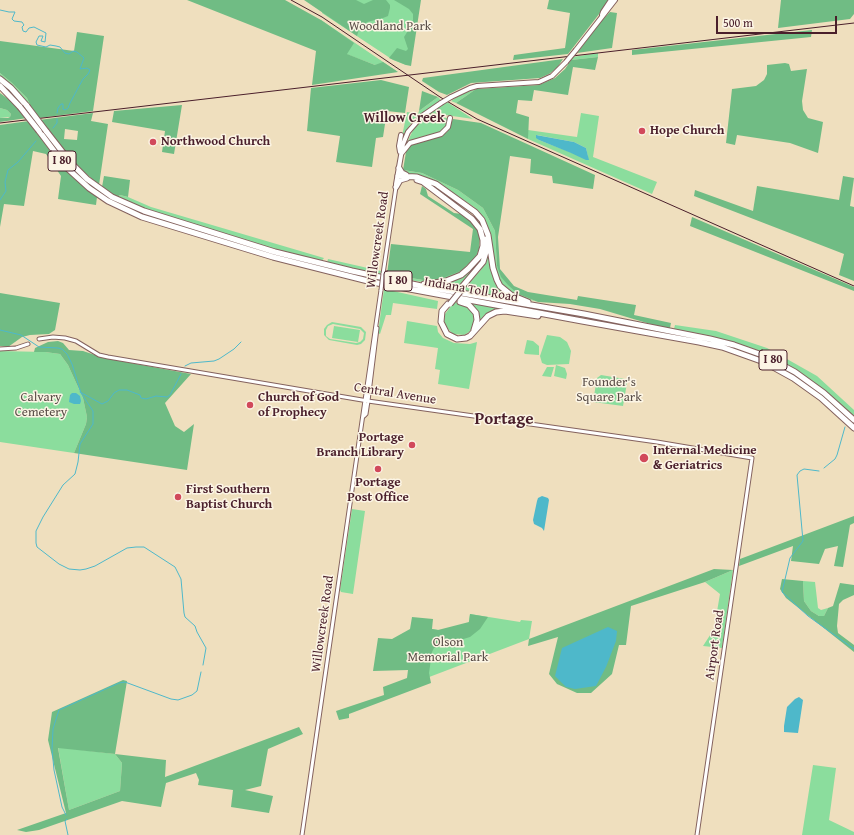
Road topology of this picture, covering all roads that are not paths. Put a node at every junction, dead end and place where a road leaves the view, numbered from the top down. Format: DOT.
graph roads {
  1 [pos="611,0"];
  2 [pos="615,0"];
  3 [pos="602,16"];
  4 [pos="0,78"];
  5 [pos="0,86"];
  6 [pos="450,118"];
  7 [pos="401,135"];
  8 [pos="400,156"];
  9 [pos="399,168"];
  10 [pos="398,176"];
  11 [pos="408,177"];
  12 [pos="423,182"];
  13 [pos="430,182"];
  14 [pos="396,187"];
  15 [pos="110,199"];
  16 [pos="399,282"];
  17 [pos="462,288"];
  18 [pos="407,289"];
  19 [pos="449,304"];
  20 [pos="568,311"];
  21 [pos="567,318"];
  22 [pos="667,333"];
  23 [pos="675,335"];
  24 [pos="39,339"];
  25 [pos="28,344"];
  26 [pos="0,348"];
  27 [pos="366,400"];
  28 [pos="854,420"];
  29 [pos="854,428"];
  30 [pos="752,458"];
  31 [pos="302,835"];
  32 [pos="698,835"];
  1 -- 3 [label="main road"];
  2 -- 3 [label="main road"];
  3 -- 8 [label="main road, bridge"];
  4 -- 15 [label="highway, Indiana Toll Road / I 80, bridge"];
  5 -- 15 [label="highway, Indiana Toll Road / I 80, bridge"];
  6 -- 8 [label="main road"];
  7 -- 8 [label="main road"];
  8 -- 9 [label="main road, Willowcreek Road"];
  9 -- 10 [label="main road, Willowcreek Road"];
  9 -- 11 [label="highway"];
  10 -- 11 [label="highway"];
  10 -- 14 [label="main road, Willowcreek Road"];
  11 -- 12 [label="highway"];
  11 -- 13 [label="highway"];
  11 -- 14 [label="highway"];
  12 -- 16 [label="highway"];
  12 -- 17 [label="highway"];
  13 -- 17 [label="highway"];
  13 -- 20 [label="highway"];
  14 -- 27 [label="main road, Willowcreek Road, bridge"];
  15 -- 16 [label="highway, Indiana Toll Road / I 80"];
  15 -- 18 [label="highway, Indiana Toll Road / I 80"];
  16 -- 20 [label="highway, Indiana Toll Road / I 80"];
  17 -- 19 [label="highway, bridge"];
  18 -- 19 [label="highway"];
  18 -- 21 [label="highway, Indiana Toll Road / I 80"];
  19 -- 21 [label="highway"];
  20 -- 22 [label="highway, Indiana Toll Road / I 80"];
  21 -- 22 [label="highway, Indiana Toll Road / I 80"];
  22 -- 23 [label="highway, Indiana Toll Road / I 80"];
  23 -- 28 [label="highway, Indiana Toll Road / I 80"];
  23 -- 29 [label="highway, Indiana Toll Road / I 80"];
  24 -- 27 [label="main road, Central Avenue"];
  25 -- 26 [label="main road"];
  27 -- 30 [label="main road, Central Avenue"];
  27 -- 31 [label="main road, Willowcreek Road"];
  30 -- 32 [label="main road, Airport Road"];
}
